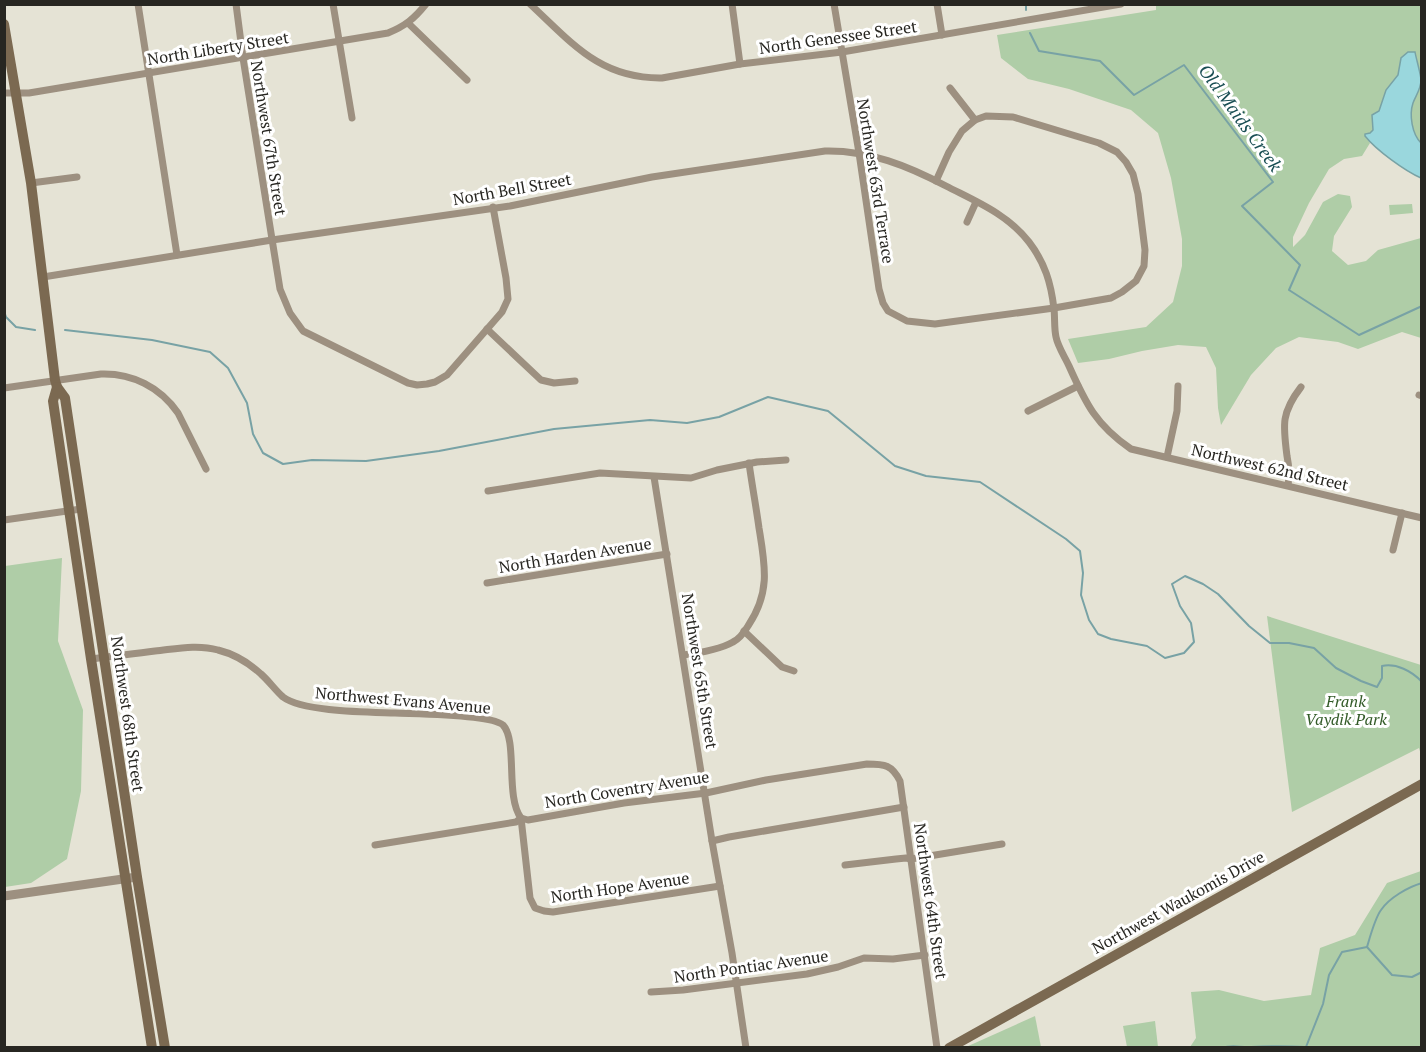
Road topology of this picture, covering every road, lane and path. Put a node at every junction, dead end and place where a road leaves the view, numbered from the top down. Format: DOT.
graph roads {
  1 [pos="138,4"];
  2 [pos="236,4"];
  3 [pos="333,4"];
  4 [pos="426,4"];
  5 [pos="530,4"];
  6 [pos="732,4"];
  7 [pos="834,4"];
  8 [pos="937,4"];
  9 [pos="1121,4"];
  10 [pos="1108,6"];
  11 [pos="408,23"];
  12 [pos="4,24"];
  13 [pos="942,35"];
  14 [pos="339,42"];
  15 [pos="842,52"];
  16 [pos="243,58"];
  17 [pos="741,64"];
  18 [pos="148,73"];
  19 [pos="467,80"];
  20 [pos="950,88"];
  21 [pos="10,93"];
  22 [pos="352,118"];
  23 [pos="975,120"];
  24 [pos="859,153"];
  25 [pos="77,177"];
  26 [pos="936,181"];
  27 [pos="31,183"];
  28 [pos="976,202"];
  29 [pos="493,207"];
  30 [pos="967,222"];
  31 [pos="272,240"];
  32 [pos="177,255"];
  33 [pos="43,277"];
  34 [pos="1054,308"];
  35 [pos="487,329"];
  36 [pos="575,381"];
  37 [pos="56,384"];
  38 [pos="1078,386"];
  39 [pos="1178,386"];
  40 [pos="1301,387"];
  41 [pos="4,388"];
  42 [pos="1028,411"];
  43 [pos="1131,449"];
  44 [pos="1167,457"];
  45 [pos="786,460"];
  46 [pos="749,464"];
  47 [pos="206,469"];
  48 [pos="654,477"];
  49 [pos="1288,485"];
  50 [pos="488,491"];
  51 [pos="81,509"];
  52 [pos="69,511"];
  53 [pos="1402,513"];
  54 [pos="1422,518"];
  55 [pos="4,520"];
  56 [pos="1393,550"];
  57 [pos="667,554"];
  58 [pos="487,583"];
  59 [pos="744,631"];
  60 [pos="683,655"];
  61 [pos="104,657"];
  62 [pos="91,659"];
  63 [pos="794,671"];
  64 [pos="885,766"];
  65 [pos="1422,784"];
  66 [pos="706,793"];
  67 [pos="904,807"];
  68 [pos="520,818"];
  69 [pos="712,841"];
  70 [pos="1002,844"];
  71 [pos="375,845"];
  72 [pos="911,859"];
  73 [pos="845,865"];
  74 [pos="137,877"];
  75 [pos="125,879"];
  76 [pos="720,886"];
  77 [pos="4,896"];
  78 [pos="925,955"];
  79 [pos="736,983"];
  80 [pos="651,992"];
  81 [pos="152,1047"];
  82 [pos="165,1047"];
  83 [pos="746,1047"];
  84 [pos="937,1047"];
  85 [pos="949,1047"];
  1 -- 18 [label="street"];
  2 -- 16 [label="street, Northwest 67th Street"];
  3 -- 14 [label="street"];
  4 -- 11 [label="street, North Liberty Street"];
  5 -- 17 [label="street, North Genessee Street"];
  6 -- 17 [label="street"];
  7 -- 15 [label="street, Northwest 63rd Terrace"];
  8 -- 13 [label="street"];
  9 -- 10 [label="street, North Genessee Street"];
  10 -- 13 [label="street, North Genessee Street"];
  11 -- 14 [label="street, North Liberty Street"];
  11 -- 19 [label="street"];
  12 -- 21 [label="main road, Northwest 68th Street"];
  13 -- 15 [label="street, North Genessee Street"];
  14 -- 16 [label="street, North Liberty Street"];
  14 -- 22 [label="street"];
  15 -- 17 [label="street, North Genessee Street"];
  15 -- 24 [label="street, Northwest 63rd Terrace"];
  16 -- 18 [label="street, North Liberty Street"];
  16 -- 31 [label="street, Northwest 67th Street"];
  18 -- 21 [label="street, North Liberty Street"];
  18 -- 32 [label="street"];
  20 -- 23 [label="street"];
  21 -- 27 [label="main road, Northwest 68th Street"];
  23 -- 26 [label="street"];
  23 -- 34 [label="street, Northwest 63rd Terrace"];
  24 -- 26 [label="street, North Bell Street"];
  24 -- 29 [label="street, North Bell Street"];
  24 -- 34 [label="street, Northwest 63rd Terrace"];
  25 -- 27 [label="street"];
  26 -- 28 [label="street, North Bell Street"];
  27 -- 33 [label="main road, Northwest 68th Street"];
  28 -- 30 [label="street"];
  28 -- 34 [label="street, North Bell Street"];
  29 -- 31 [label="street, North Bell Street"];
  29 -- 35 [label="street, Northwest 67th Street"];
  31 -- 32 [label="street, North Bell Street"];
  31 -- 35 [label="street, Northwest 67th Street"];
  32 -- 33 [label="street, North Bell Street"];
  33 -- 37 [label="main road, Northwest 68th Street"];
  34 -- 38 [label="street, North Bell Street"];
  35 -- 36 [label="street"];
  37 -- 41 [label="street"];
  37 -- 47 [label="street"];
  37 -- 51 [label="main road, Northwest 68th Street"];
  37 -- 52 [label="main road, Northwest 68th Street"];
  38 -- 42 [label="street"];
  38 -- 43 [label="street, North Bell Street"];
  39 -- 44 [label="street"];
  40 -- 49 [label="street"];
  43 -- 44 [label="street, Northwest 62nd Street"];
  44 -- 49 [label="street, Northwest 62nd Street"];
  45 -- 46 [label="street"];
  46 -- 48 [label="street"];
  46 -- 59 [label="street"];
  48 -- 50 [label="street"];
  48 -- 57 [label="street, Northwest 65th Street"];
  49 -- 53 [label="street, Northwest 62nd Street"];
  51 -- 52 [label="street"];
  51 -- 61 [label="main road, Northwest 68th Street"];
  52 -- 55 [label="street"];
  52 -- 62 [label="main road, Northwest 68th Street"];
  53 -- 54 [label="street, Northwest 62nd Street"];
  53 -- 56 [label="street"];
  57 -- 58 [label="street, North Harden Avenue"];
  57 -- 60 [label="street, Northwest 65th Street"];
  59 -- 60 [label="street"];
  59 -- 63 [label="street"];
  60 -- 66 [label="street, Northwest 65th Street"];
  61 -- 62 [label="street, Northwest Evans Avenue"];
  61 -- 68 [label="street, Northwest Evans Avenue"];
  61 -- 74 [label="main road, Northwest 68th Street"];
  62 -- 75 [label="main road, Northwest 68th Street"];
  64 -- 66 [label="street, North Coventry Avenue"];
  64 -- 67 [label="street, Northwest 64th Street"];
  65 -- 85 [label="main road, Northwest Waukomis Drive"];
  66 -- 68 [label="street, North Coventry Avenue"];
  66 -- 69 [label="street, Northwest 65th Street"];
  67 -- 69 [label="street"];
  67 -- 72 [label="street, Northwest 64th Street"];
  68 -- 71 [label="street, North Coventry Avenue"];
  68 -- 76 [label="street, North Hope Avenue"];
  69 -- 76 [label="street, Northwest 65th Street"];
  70 -- 72 [label="street"];
  72 -- 73 [label="street"];
  72 -- 78 [label="street, Northwest 64th Street"];
  74 -- 75 [label="street"];
  74 -- 82 [label="main road, Northwest 68th Street"];
  75 -- 77 [label="street"];
  75 -- 81 [label="main road, Northwest 68th Street"];
  76 -- 79 [label="street, Northwest 65th Street"];
  78 -- 79 [label="street, North Pontiac Avenue"];
  78 -- 84 [label="street, Northwest 64th Street"];
  79 -- 80 [label="street, North Pontiac Avenue"];
  79 -- 83 [label="street, Northwest 65th Street"];
}
